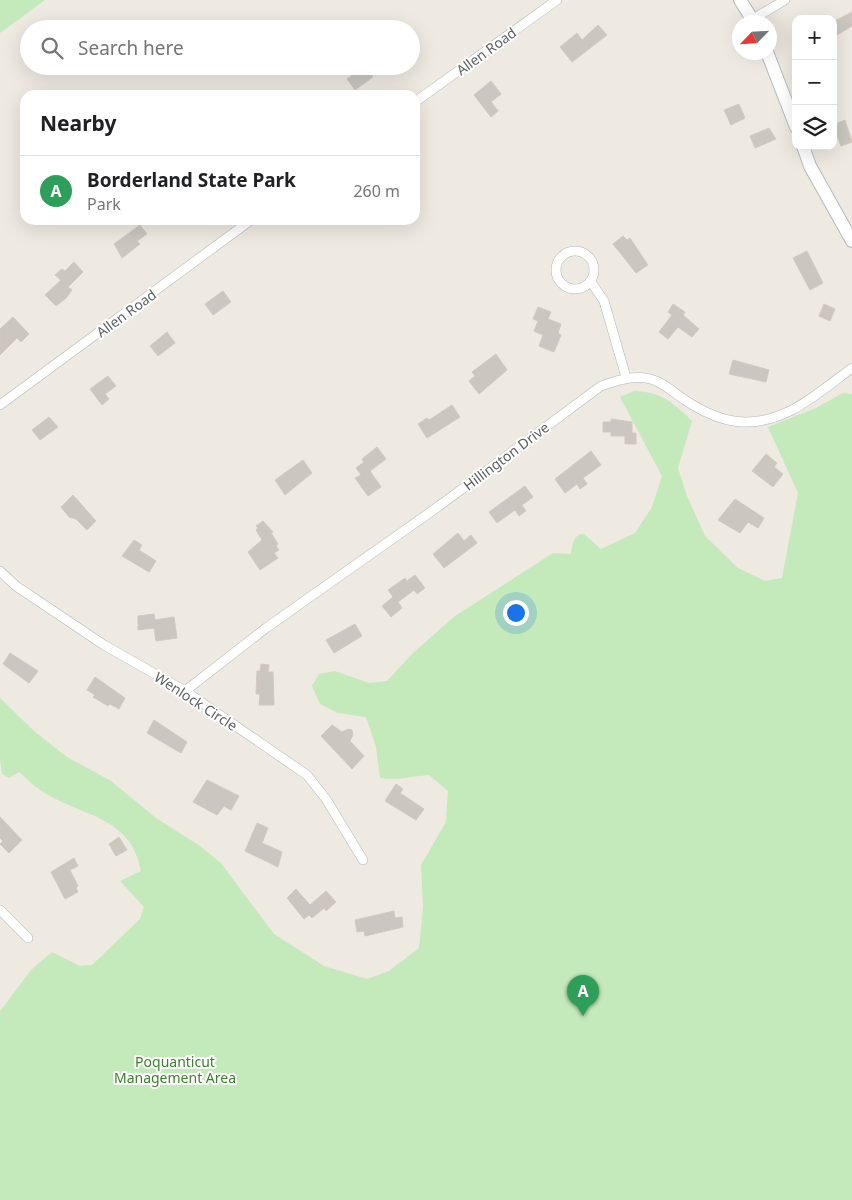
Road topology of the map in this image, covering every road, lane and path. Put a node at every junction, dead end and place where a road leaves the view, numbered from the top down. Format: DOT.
graph roads {
  1 [pos="557,0"];
  2 [pos="740,0"];
  3 [pos="785,0"];
  4 [pos="750,15"];
  5 [pos="763,15"];
  6 [pos="770,60"];
  7 [pos="420,98"];
  8 [pos="792,117"];
  9 [pos="804,150"];
  10 [pos="244,225"];
  11 [pos="852,241"];
  12 [pos="591,282"];
  13 [pos="852,368"];
  14 [pos="626,377"];
  15 [pos="0,405"];
  16 [pos="0,570"];
  17 [pos="185,691"];
  18 [pos="363,860"];
  19 [pos="0,910"];
  20 [pos="28,938"];
  1 -- 7 [label="street, Allen Road"];
  2 -- 4 [label="street"];
  3 -- 5 [label="street"];
  6 -- 8 [label="street"];
  9 -- 11 [label="street"];
  10 -- 15 [label="street, Allen Road"];
  12 -- 12 [label="street"];
  12 -- 14 [label="street"];
  13 -- 14 [label="street, Hillington Drive"];
  14 -- 17 [label="street, Hillington Drive"];
  16 -- 17 [label="street, Wenlock Circle"];
  17 -- 18 [label="street, Wenlock Circle"];
  19 -- 20 [label="street"];
}
